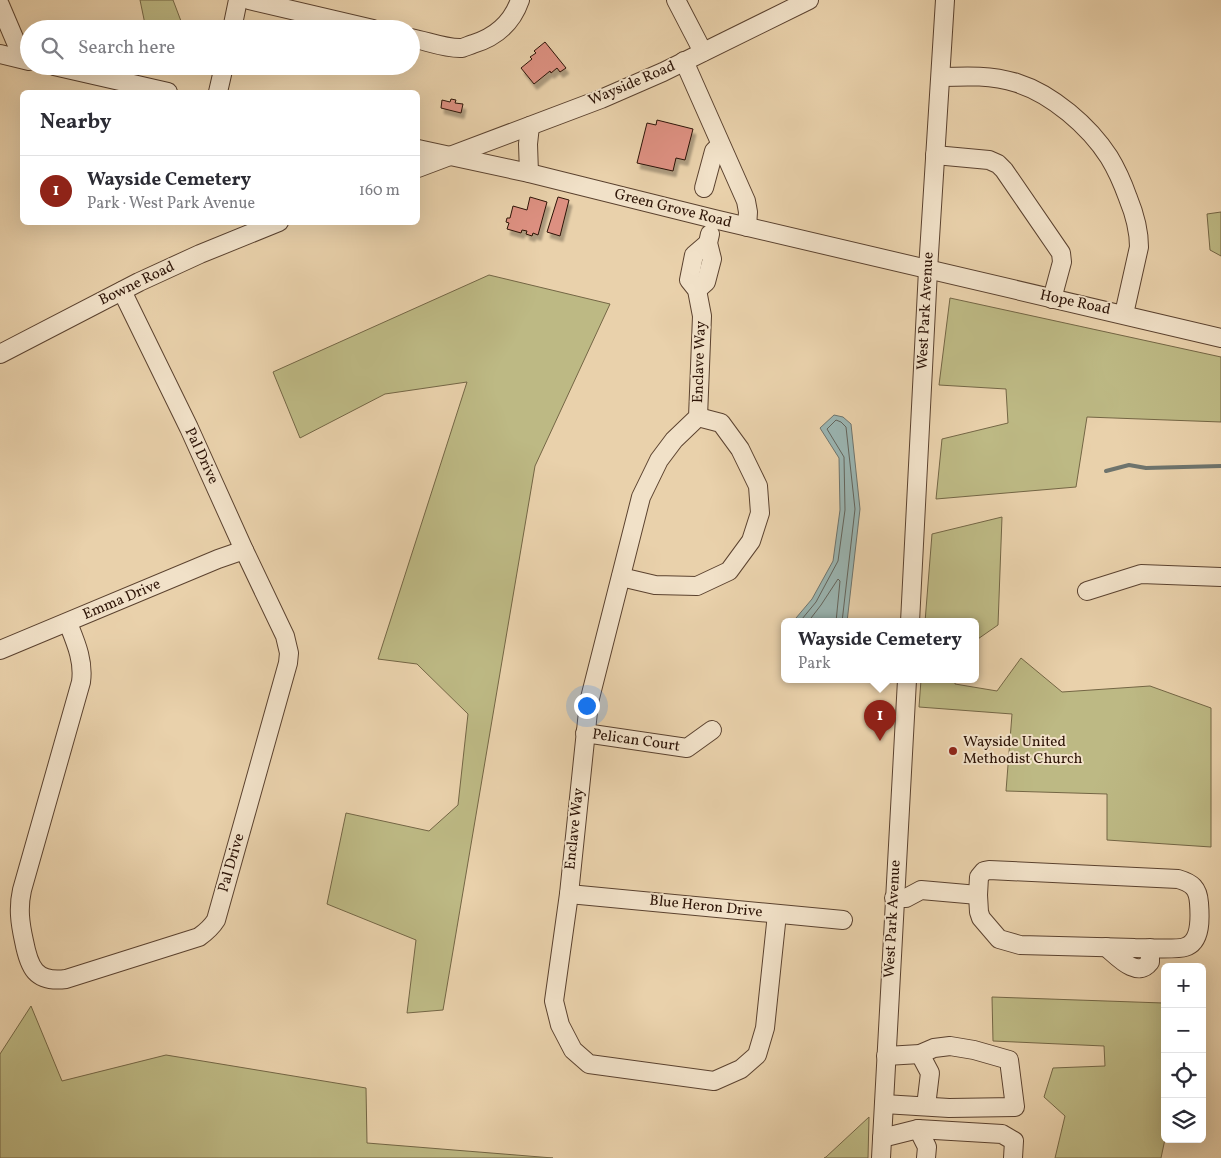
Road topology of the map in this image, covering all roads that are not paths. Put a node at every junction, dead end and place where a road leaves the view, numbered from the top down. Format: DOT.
graph roads {
  1 [pos="238,0"];
  2 [pos="249,0"];
  3 [pos="520,0"];
  4 [pos="676,0"];
  5 [pos="809,0"];
  6 [pos="945,0"];
  7 [pos="0,5"];
  8 [pos="234,20"];
  9 [pos="335,20"];
  10 [pos="420,40"];
  11 [pos="20,47"];
  12 [pos="703,52"];
  13 [pos="0,54"];
  14 [pos="20,59"];
  15 [pos="684,61"];
  16 [pos="93,75"];
  17 [pos="222,75"];
  18 [pos="941,77"];
  19 [pos="159,90"];
  20 [pos="218,90"];
  21 [pos="530,126"];
  22 [pos="720,145"];
  23 [pos="420,149"];
  24 [pos="935,155"];
  25 [pos="450,156"];
  26 [pos="420,167"];
  27 [pos="529,173"];
  28 [pos="704,188"];
  29 [pos="714,219"];
  30 [pos="271,225"];
  31 [pos="747,227"];
  32 [pos="928,270"];
  33 [pos="122,291"];
  34 [pos="1052,299"];
  35 [pos="1124,314"];
  36 [pos="1221,338"];
  37 [pos="0,354"];
  38 [pos="698,417"];
  39 [pos="244,550"];
  40 [pos="1221,576"];
  41 [pos="621,577"];
  42 [pos="1087,591"];
  43 [pos="910,618"];
  44 [pos="68,623"];
  45 [pos="0,650"];
  46 [pos="907,683"];
  47 [pos="712,730"];
  48 [pos="585,734"];
  49 [pos="569,894"];
  50 [pos="978,895"];
  51 [pos="894,898"];
  52 [pos="778,914"];
  53 [pos="843,920"];
  54 [pos="920,1054"];
  55 [pos="886,1056"];
  56 [pos="884,1104"];
  57 [pos="926,1106"];
  58 [pos="918,1129"];
  59 [pos="882,1138"];
  60 [pos="881,1158"];
  61 [pos="926,1158"];
  62 [pos="1013,1158"];
  1 -- 8 [label="street"];
  2 -- 9 [label="street"];
  3 -- 10 [label="street"];
  4 -- 12 [label="street"];
  5 -- 12 [label="street, Wayside Road"];
  6 -- 18 [label="street, West Park Avenue"];
  7 -- 11 [label="street"];
  12 -- 15 [label="street, Wayside Road"];
  13 -- 14 [label="street"];
  15 -- 21 [label="street, Wayside Road"];
  15 -- 22 [label="street"];
  16 -- 19 [label="street"];
  17 -- 20 [label="street"];
  18 -- 24 [label="street, West Park Avenue"];
  18 -- 35 [label="street"];
  21 -- 25 [label="street, Wayside Road"];
  21 -- 27 [label="street"];
  22 -- 28 [label="street"];
  22 -- 31 [label="street"];
  23 -- 25 [label="street, Green Grove Road"];
  24 -- 32 [label="street, West Park Avenue"];
  24 -- 34 [label="street"];
  25 -- 26 [label="street"];
  25 -- 27 [label="street, Green Grove Road"];
  27 -- 29 [label="street, Green Grove Road"];
  29 -- 31 [label="street, Green Grove Road"];
  29 -- 38 [label="street, Enclave Way"];
  30 -- 33 [label="street, Bowne Road"];
  31 -- 32 [label="street, Green Grove Road"];
  32 -- 34 [label="street, Hope Road"];
  32 -- 43 [label="street, West Park Avenue"];
  33 -- 37 [label="street, Bowne Road"];
  33 -- 39 [label="street, Pal Drive"];
  34 -- 35 [label="street, Hope Road"];
  35 -- 36 [label="street, Hope Road"];
  38 -- 41 [label="street, Enclave Way"];
  38 -- 41 [label="street"];
  39 -- 44 [label="street, Emma Drive"];
  39 -- 44 [label="street, Pal Drive"];
  40 -- 42 [label="street"];
  41 -- 48 [label="street, Enclave Way"];
  44 -- 45 [label="street, Emma Drive"];
  46 -- 51 [label="street, West Park Avenue"];
  47 -- 48 [label="street, Pelican Court"];
  48 -- 49 [label="street, Enclave Way"];
  49 -- 52 [label="street, Blue Heron Drive"];
  49 -- 52 [label="street, Enclave Way"];
  50 -- 50 [label="street"];
  50 -- 51 [label="street"];
  51 -- 55 [label="street, West Park Avenue"];
  52 -- 53 [label="street, Blue Heron Drive"];
  54 -- 55 [label="street"];
  54 -- 57 [label="street"];
  54 -- 57 [label="street"];
  55 -- 56 [label="street, West Park Avenue"];
  56 -- 57 [label="street"];
  56 -- 59 [label="street, West Park Avenue"];
  58 -- 59 [label="street"];
  58 -- 61 [label="street"];
  58 -- 62 [label="street"];
  59 -- 60 [label="street, West Park Avenue"];
}
